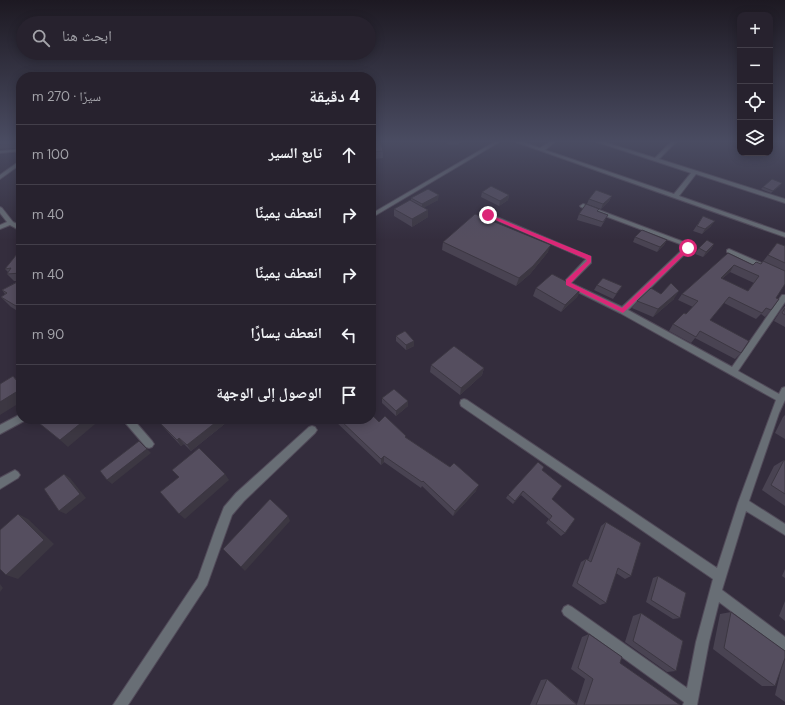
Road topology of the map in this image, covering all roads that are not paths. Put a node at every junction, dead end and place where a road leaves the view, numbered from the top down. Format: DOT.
graph roads {
  1 [pos="443,174"];
  2 [pos="609,174"];
  3 [pos="693,174"];
  4 [pos="697,174"];
  5 [pos="675,197"];
  6 [pos="785,201"];
  7 [pos="583,206"];
  8 [pos="0,209"];
  9 [pos="376,213"];
  10 [pos="488,215"];
  11 [pos="11,223"];
  12 [pos="16,226"];
  13 [pos="0,227"];
  14 [pos="785,235"];
  15 [pos="729,251"];
  16 [pos="769,269"];
  17 [pos="785,297"];
  18 [pos="623,311"];
  19 [pos="733,372"];
  20 [pos="783,395"];
  21 [pos="464,403"];
  22 [pos="16,421"];
  23 [pos="131,424"];
  24 [pos="0,430"];
  25 [pos="312,430"];
  26 [pos="149,444"];
  27 [pos="15,475"];
  28 [pos="0,484"];
  29 [pos="743,503"];
  30 [pos="785,530"];
  31 [pos="719,576"];
  32 [pos="715,592"];
  33 [pos="568,611"];
  34 [pos="785,645"];
  35 [pos="690,702"];
  36 [pos="120,705"];
  1 -- 9 [label="street"];
  2 -- 5 [label="street"];
  3 -- 5 [label="street"];
  4 -- 6 [label="street"];
  5 -- 14 [label="street"];
  7 -- 18 [label="street"];
  8 -- 11 [label="street"];
  10 -- 18 [label="street"];
  11 -- 12 [label="street"];
  11 -- 13 [label="street"];
  15 -- 16 [label="street"];
  17 -- 19 [label="street"];
  18 -- 19 [label="street"];
  19 -- 20 [label="street"];
  20 -- 29 [label="street"];
  21 -- 31 [label="street"];
  22 -- 24 [label="street"];
  23 -- 26 [label="street"];
  25 -- 36 [label="street"];
  27 -- 28 [label="street"];
  29 -- 30 [label="street"];
  29 -- 31 [label="street"];
  31 -- 32 [label="street"];
  32 -- 34 [label="street"];
  32 -- 35 [label="street"];
  33 -- 35 [label="street"];
}
